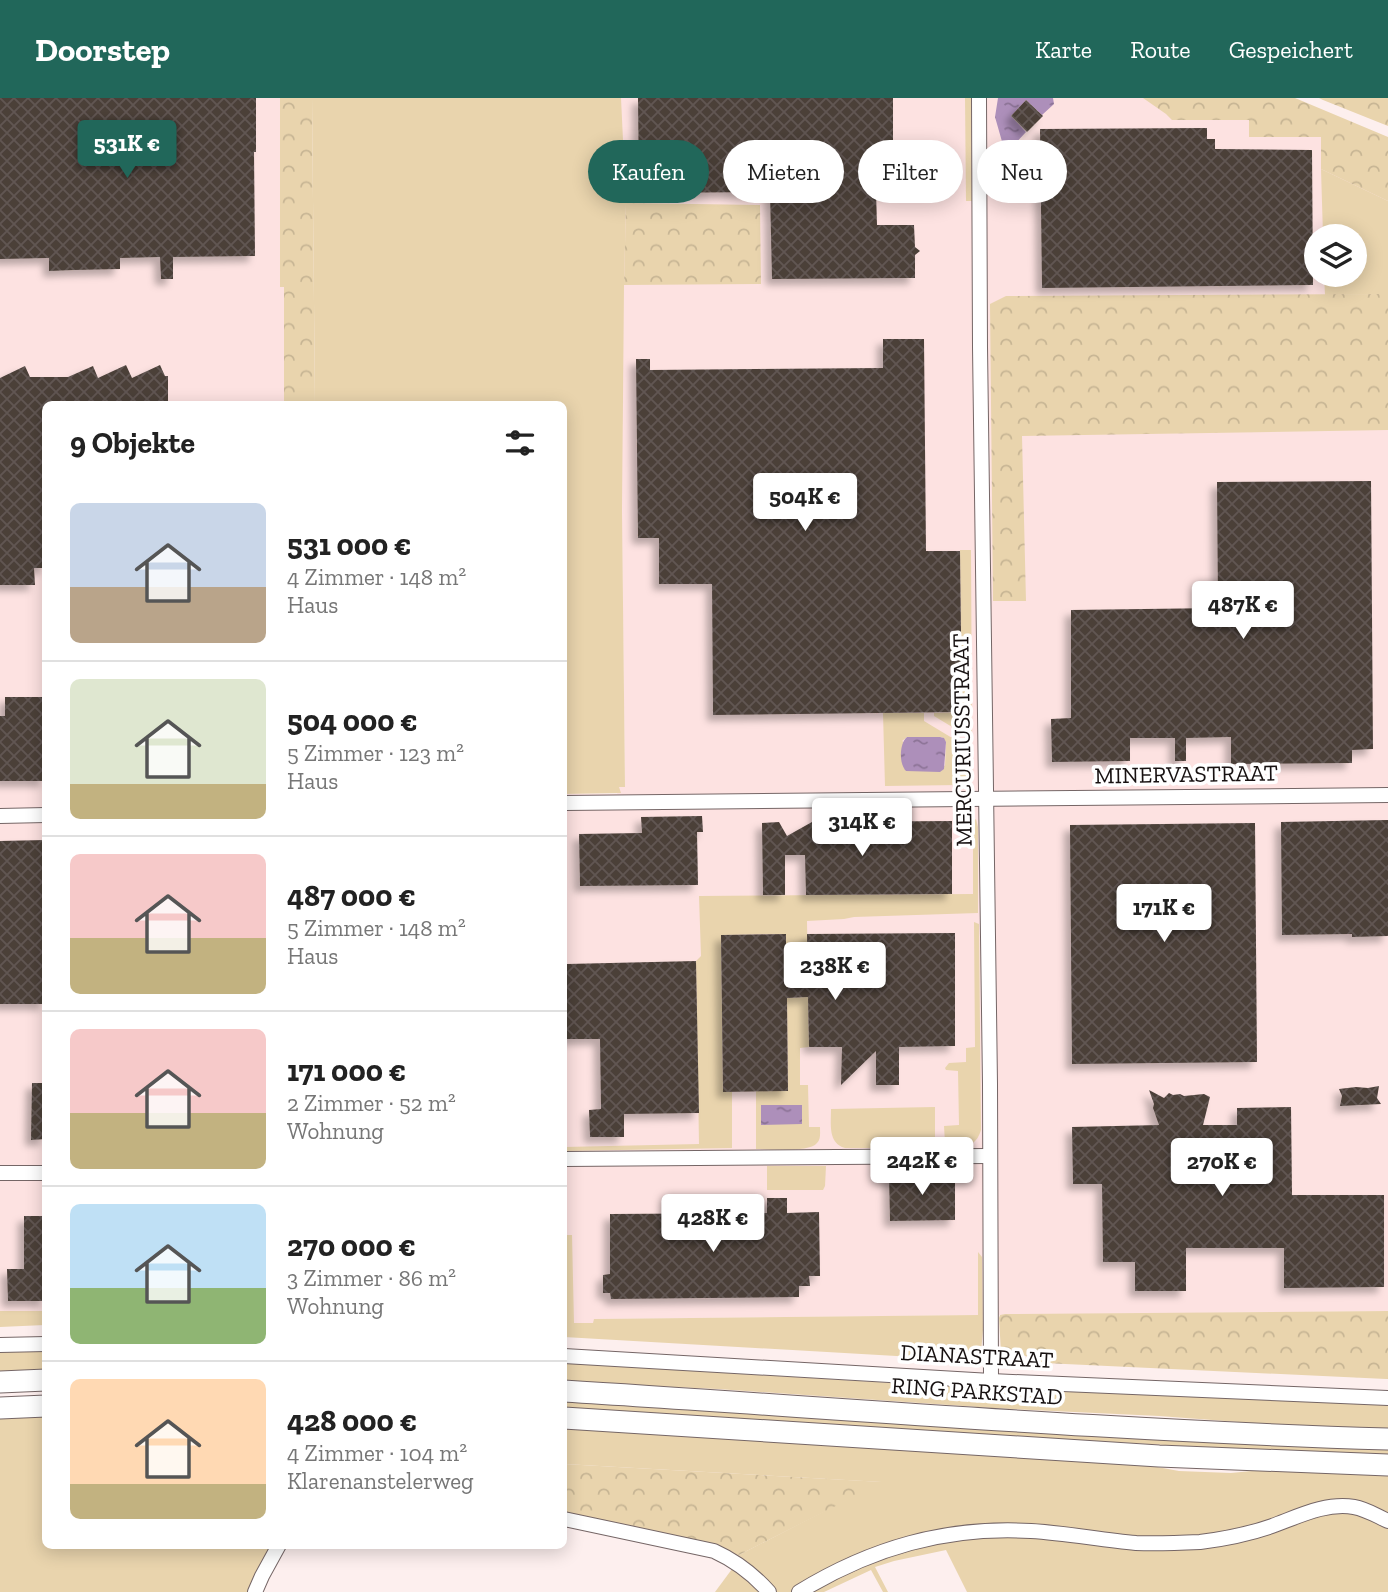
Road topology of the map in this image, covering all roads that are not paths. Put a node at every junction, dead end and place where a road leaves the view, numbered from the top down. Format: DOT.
graph roads {
  1 [pos="979,98"];
  2 [pos="1388,795"];
  3 [pos="985,799"];
  4 [pos="567,803"];
  5 [pos="42,815"];
  6 [pos="0,816"];
  7 [pos="989,1156"];
  8 [pos="567,1159"];
  9 [pos="0,1173"];
  10 [pos="42,1173"];
  11 [pos="42,1344"];
  12 [pos="0,1345"];
  13 [pos="567,1356"];
  14 [pos="42,1380"];
  15 [pos="991,1381"];
  16 [pos="0,1382"];
  17 [pos="567,1391"];
  18 [pos="1388,1398"];
  19 [pos="42,1406"];
  20 [pos="0,1408"];
  21 [pos="567,1418"];
  22 [pos="1388,1439"];
  23 [pos="1388,1465"];
  24 [pos="567,1519"];
  25 [pos="1388,1521"];
  26 [pos="277,1549"];
  27 [pos="255,1592"];
  28 [pos="769,1592"];
  29 [pos="799,1592"];
  1 -- 3 [label="street, MERCURIUSSTRAAT"];
  2 -- 3 [label="street, MINERVASTRAAT"];
  3 -- 4 [label="street, MINERVASTRAAT"];
  3 -- 7 [label="street, MERCURIUSSTRAAT"];
  5 -- 6 [label="street"];
  7 -- 8 [label="street"];
  7 -- 15 [label="street, MERCURIUSSTRAAT"];
  9 -- 10 [label="street"];
  11 -- 12 [label="street"];
  13 -- 15 [label="street, DIANASTRAAT"];
  14 -- 16 [label="highway"];
  15 -- 18 [label="street, DIANASTRAAT"];
  17 -- 22 [label="highway, RING PARKSTAD"];
  19 -- 20 [label="highway"];
  21 -- 23 [label="highway"];
  24 -- 28 [label="street"];
  25 -- 29 [label="street"];
  26 -- 27 [label="street"];
}
